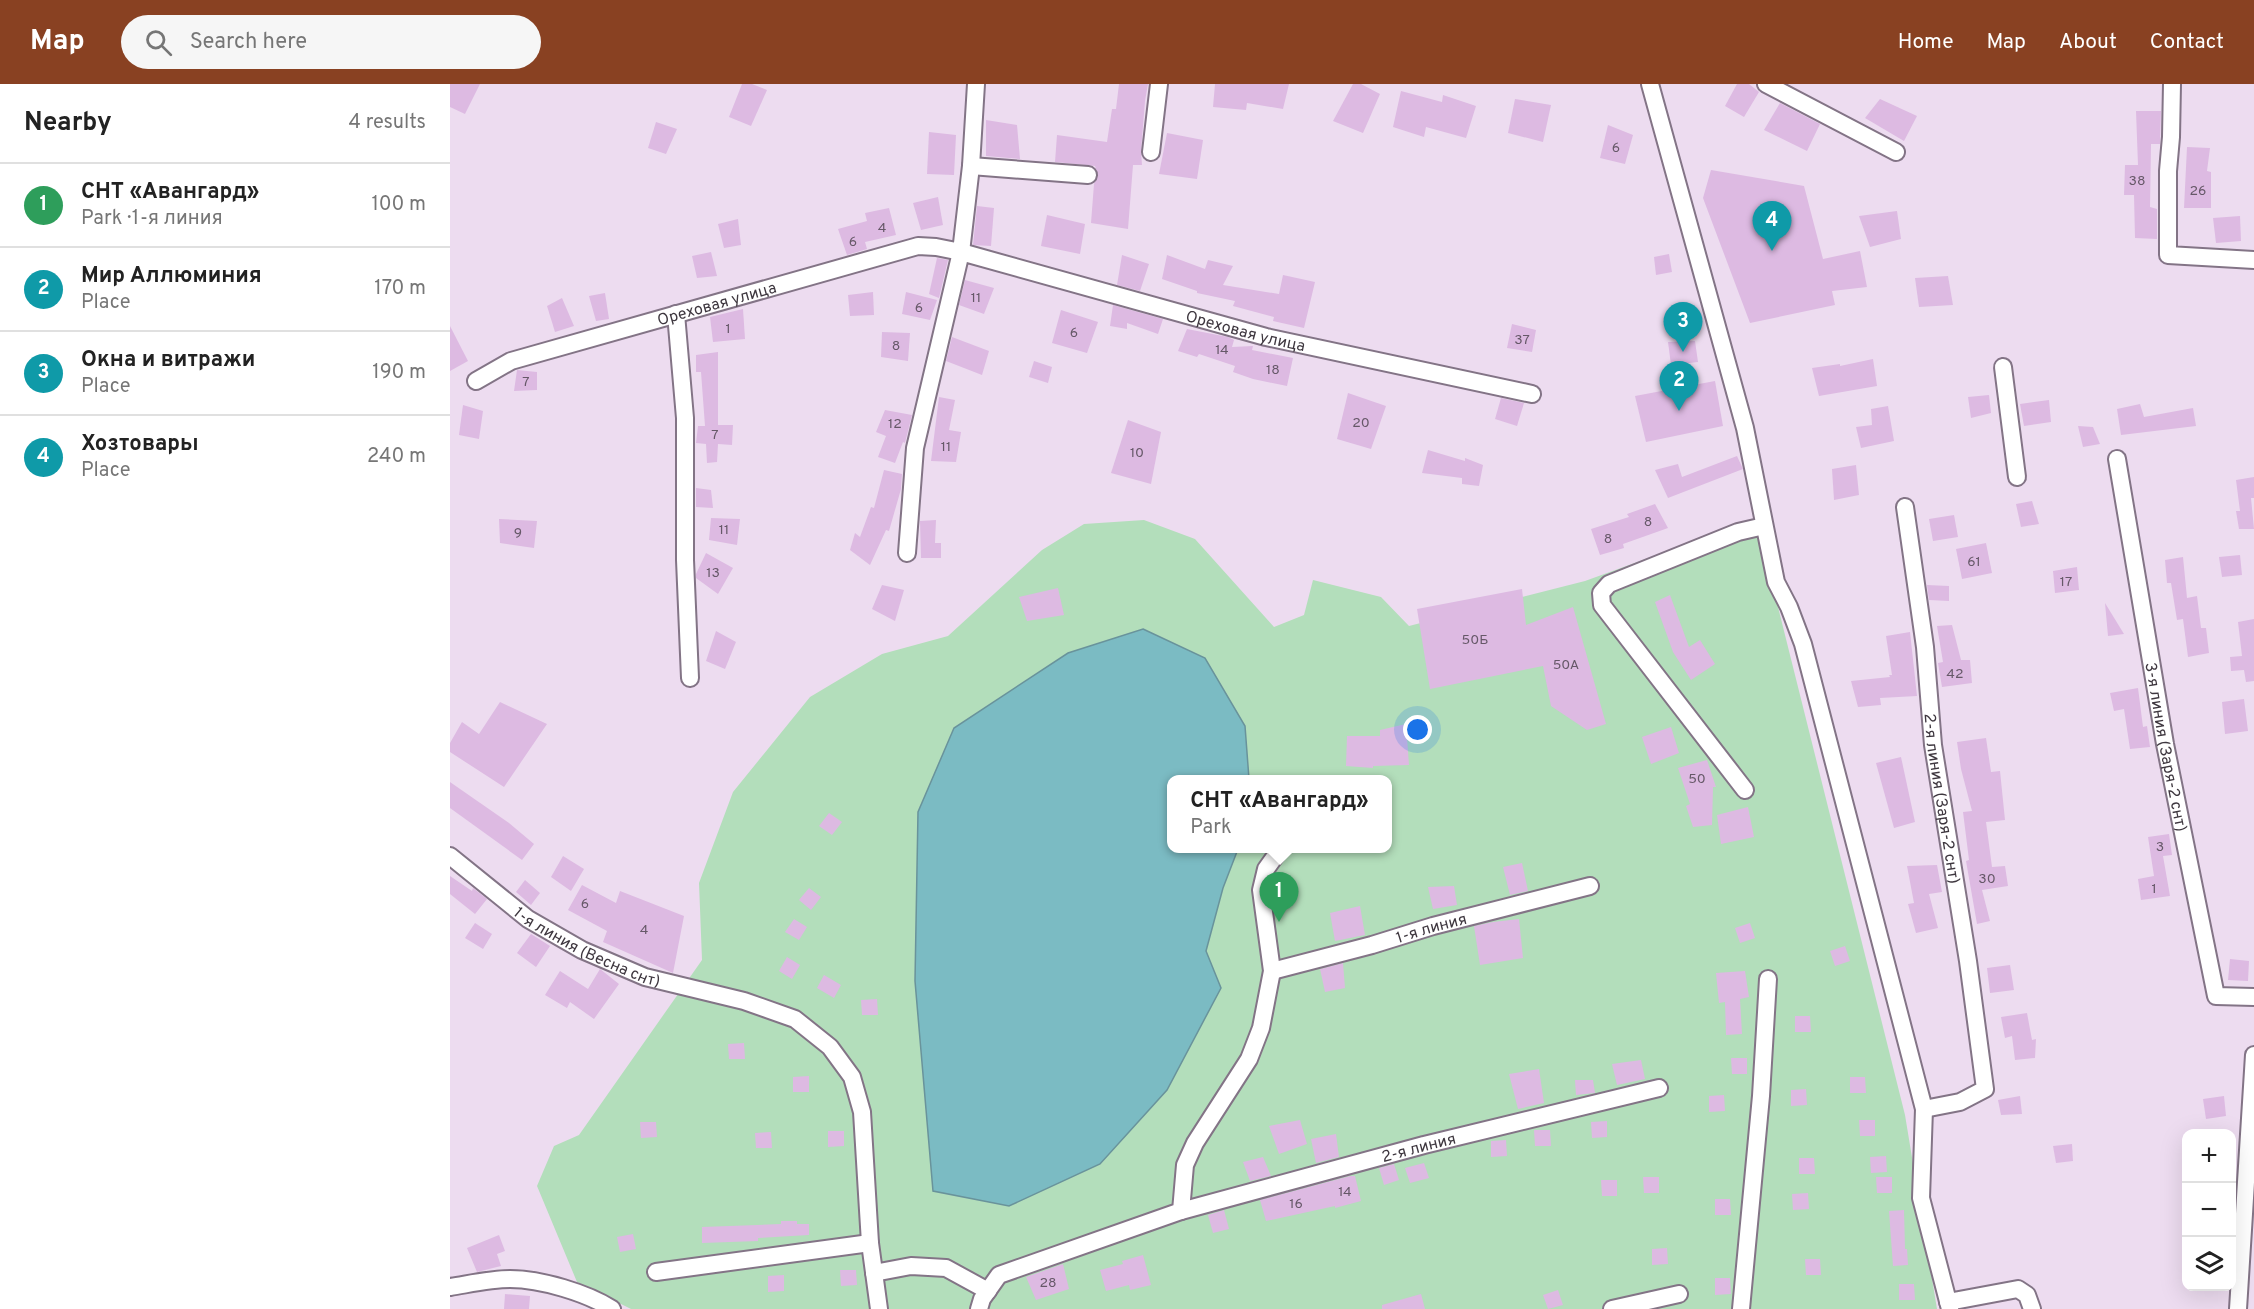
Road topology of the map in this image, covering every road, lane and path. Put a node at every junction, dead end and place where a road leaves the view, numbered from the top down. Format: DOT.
graph roads {
  1 [pos="976,84"];
  2 [pos="1159,84"];
  3 [pos="1650,84"];
  4 [pos="1766,84"];
  5 [pos="2172,84"];
  6 [pos="1151,152"];
  7 [pos="1896,152"];
  8 [pos="971,166"];
  9 [pos="1088,175"];
  10 [pos="961,252"];
  11 [pos="2254,260"];
  12 [pos="676,314"];
  13 [pos="2003,368"];
  14 [pos="476,381"];
  15 [pos="1532,394"];
  16 [pos="2117,459"];
  17 [pos="2017,477"];
  18 [pos="1905,507"];
  19 [pos="1764,526"];
  20 [pos="907,553"];
  21 [pos="690,678"];
  22 [pos="1745,790"];
  23 [pos="1278,853"];
  24 [pos="450,856"];
  25 [pos="1590,886"];
  26 [pos="1272,971"];
  27 [pos="1768,979"];
  28 [pos="2254,997"];
  29 [pos="2254,1055"];
  30 [pos="1659,1088"];
  31 [pos="1924,1109"];
  32 [pos="1181,1211"];
  33 [pos="870,1243"];
  34 [pos="656,1272"];
  35 [pos="874,1273"];
  36 [pos="450,1287"];
  37 [pos="988,1291"];
  38 [pos="1678,1294"];
  39 [pos="1949,1305"];
  40 [pos="612,1309"];
  41 [pos="879,1309"];
  42 [pos="979,1309"];
  43 [pos="1612,1309"];
  44 [pos="1741,1309"];
  45 [pos="2032,1309"];
  46 [pos="2238,1309"];
  1 -- 8 [label="street"];
  2 -- 6 [label="street"];
  3 -- 19 [label="street"];
  4 -- 7 [label="street"];
  5 -- 11 [label="street"];
  8 -- 9 [label="street"];
  8 -- 10 [label="street"];
  10 -- 12 [label="street, Ореховая улица"];
  10 -- 15 [label="street, Ореховая улица"];
  10 -- 20 [label="street"];
  12 -- 14 [label="street, Ореховая улица"];
  12 -- 21 [label="street"];
  13 -- 17 [label="street"];
  16 -- 28 [label="street, 3-я линия (Заря-2 снт)"];
  18 -- 31 [label="street, 2-я линия (Заря-2 снт)"];
  19 -- 22 [label="street"];
  19 -- 31 [label="street"];
  23 -- 26 [label="street"];
  24 -- 33 [label="street, 1-я линия (Весна снт)"];
  25 -- 26 [label="street, 1-я линия"];
  26 -- 32 [label="street"];
  27 -- 44 [label="street"];
  29 -- 46 [label="street"];
  30 -- 32 [label="street, 2-я линия"];
  31 -- 39 [label="street"];
  32 -- 37 [label="street, 2-я линия"];
  33 -- 34 [label="street"];
  33 -- 35 [label="street, 1-я линия (Весна снт)"];
  35 -- 37 [label="street"];
  35 -- 41 [label="street, 1-я линия (Весна снт)"];
  36 -- 40 [label="street"];
  37 -- 42 [label="street"];
  38 -- 43 [label="street"];
  39 -- 45 [label="street"];
}
